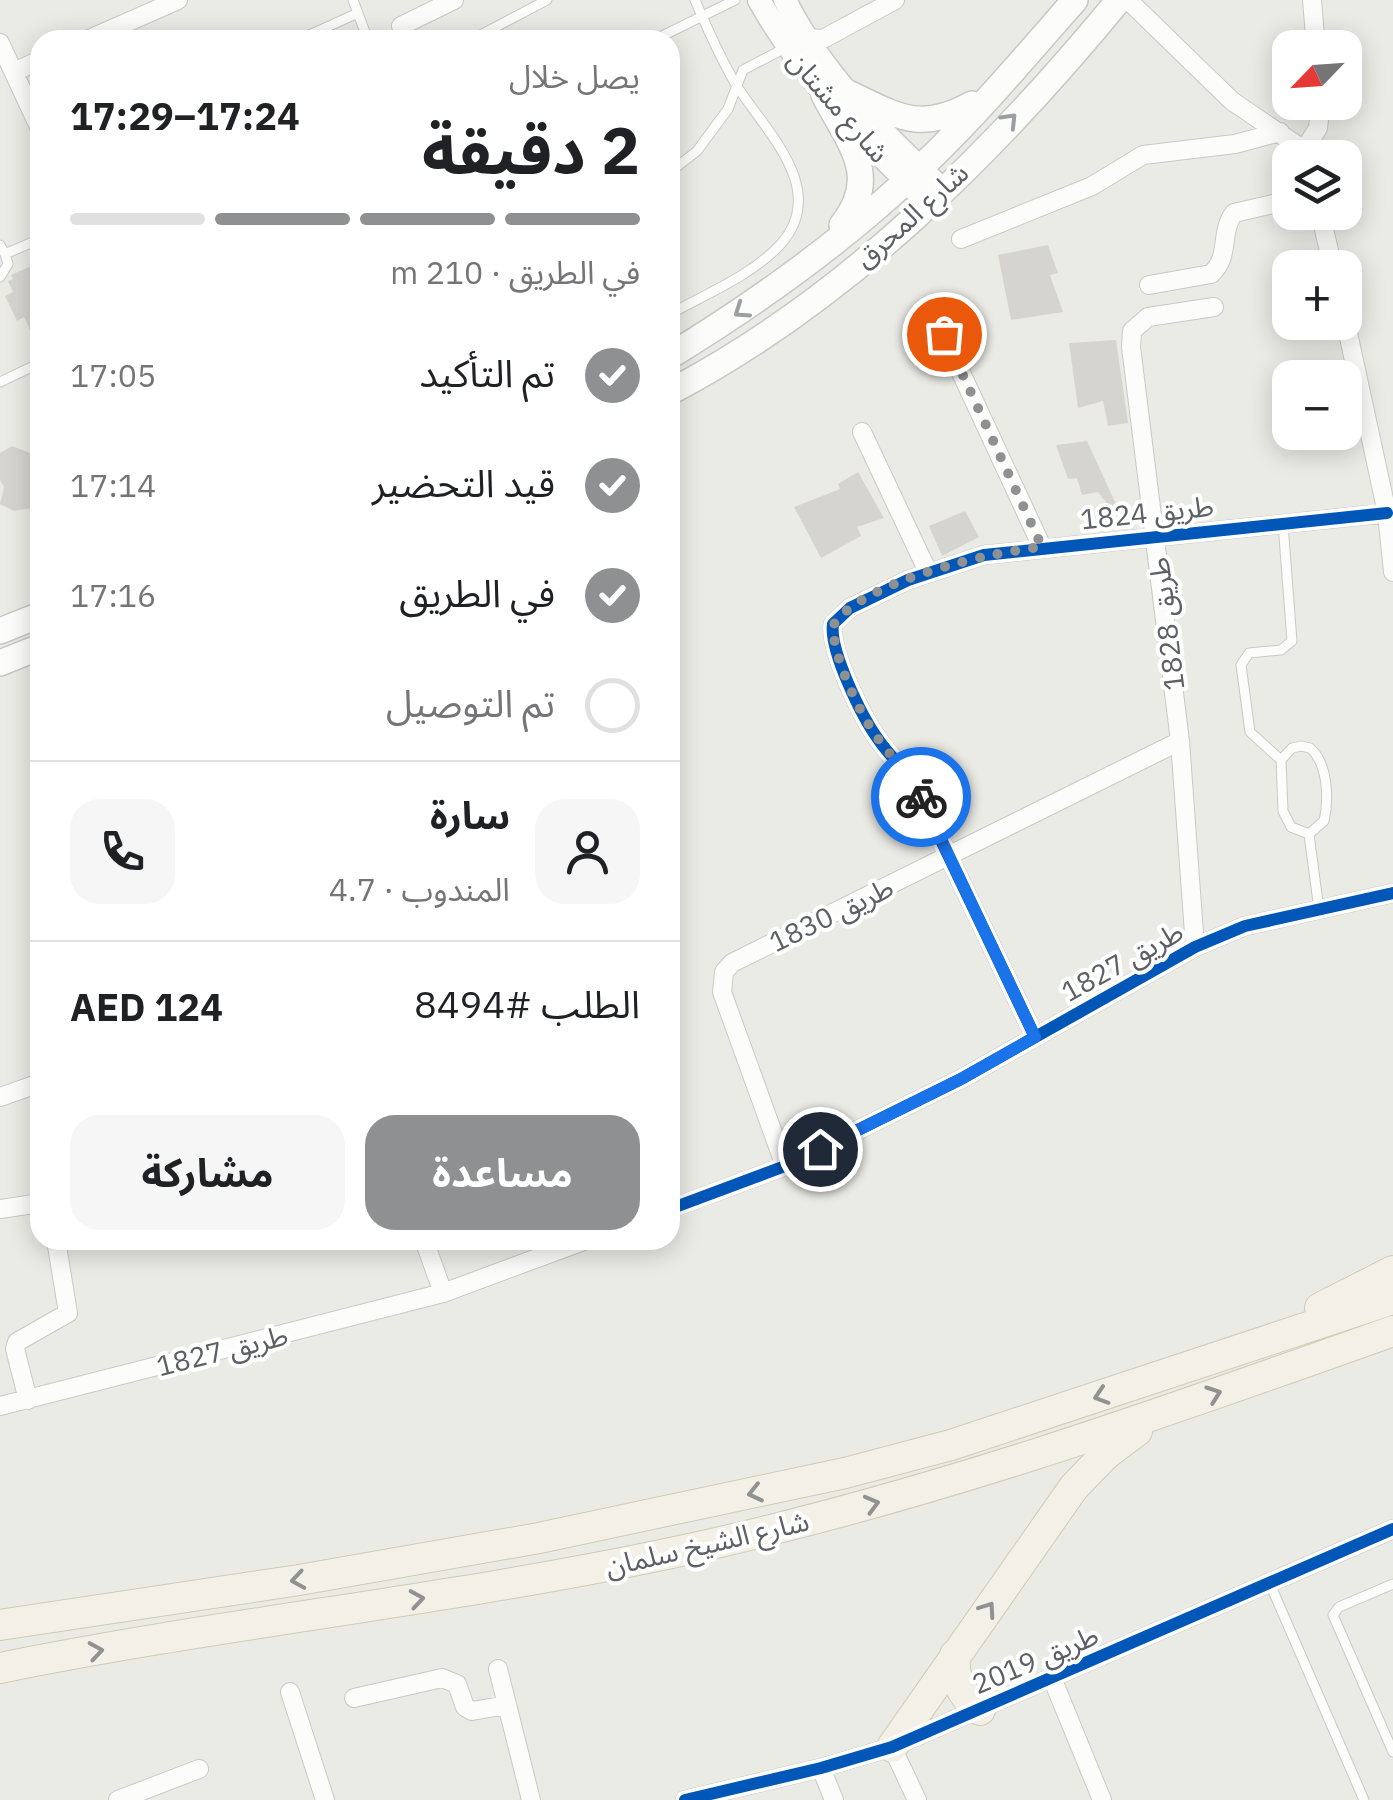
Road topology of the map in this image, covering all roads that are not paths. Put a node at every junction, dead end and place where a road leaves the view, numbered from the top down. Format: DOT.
graph roads {
  1 [pos="178,0"];
  2 [pos="352,0"];
  3 [pos="454,0"];
  4 [pos="547,0"];
  5 [pos="695,0"];
  6 [pos="735,0"];
  7 [pos="895,0"];
  8 [pos="1075,0"];
  9 [pos="1120,0"];
  10 [pos="1128,0"];
  11 [pos="1312,0"];
  12 [pos="153,5"];
  13 [pos="775,5"];
  14 [pos="358,14"];
  15 [pos="702,16"];
  16 [pos="401,26"];
  17 [pos="105,30"];
  18 [pos="321,30"];
  19 [pos="364,30"];
  20 [pos="490,30"];
  21 [pos="674,30"];
  22 [pos="1314,30"];
  23 [pos="796,42"];
  24 [pos="0,44"];
  25 [pos="30,65"];
  26 [pos="14,72"];
  27 [pos="736,85"];
  28 [pos="994,92"];
  29 [pos="835,93"];
  30 [pos="30,107"];
  31 [pos="1280,132"];
  32 [pos="1289,140"];
  33 [pos="680,164"];
  34 [pos="913,175"];
  35 [pos="936,197"];
  36 [pos="1272,204"];
  37 [pos="961,239"];
  38 [pos="30,241"];
  39 [pos="2,250"];
  40 [pos="810,262"];
  41 [pos="0,277"];
  42 [pos="1149,285"];
  43 [pos="680,308"];
  44 [pos="1214,308"];
  45 [pos="944,334"];
  46 [pos="1350,340"];
  47 [pos="680,349"];
  48 [pos="30,368"];
  49 [pos="0,382"];
  50 [pos="680,386"];
  51 [pos="862,432"];
  52 [pos="1387,514"];
  53 [pos="1283,524"];
  54 [pos="1155,536"];
  55 [pos="1042,547"];
  56 [pos="928,572"];
  57 [pos="1393,572"];
  58 [pos="30,618"];
  59 [pos="0,631"];
  60 [pos="30,651"];
  61 [pos="0,663"];
  62 [pos="1180,741"];
  63 [pos="1281,760"];
  64 [pos="1309,834"];
  65 [pos="947,857"];
  66 [pos="1393,893"];
  67 [pos="1320,910"];
  68 [pos="1196,947"];
  69 [pos="1035,1037"];
  70 [pos="30,1086"];
  71 [pos="0,1097"];
  72 [pos="785,1166"];
  73 [pos="30,1204"];
  74 [pos="680,1205"];
  75 [pos="0,1208"];
  76 [pos="58,1250"];
  77 [pos="428,1250"];
  78 [pos="559,1250"];
  79 [pos="1393,1271"];
  80 [pos="443,1293"];
  81 [pos="1393,1299"];
  82 [pos="1393,1331"];
  83 [pos="1230,1352"];
  84 [pos="28,1400"];
  85 [pos="0,1406"];
  86 [pos="1166,1412"];
  87 [pos="1393,1529"];
  88 [pos="1270,1584"];
  89 [pos="1393,1584"];
  90 [pos="0,1624"];
  91 [pos="955,1655"];
  92 [pos="0,1668"];
  93 [pos="498,1669"];
  94 [pos="1052,1678"];
  95 [pos="290,1692"];
  96 [pos="354,1698"];
  97 [pos="507,1704"];
  98 [pos="980,1710"];
  99 [pos="892,1746"];
  100 [pos="1393,1752"];
  101 [pos="822,1768"];
  102 [pos="199,1769"];
  103 [pos="118,1800"];
  104 [pos="325,1800"];
  105 [pos="530,1800"];
  106 [pos="685,1800"];
  107 [pos="834,1800"];
  108 [pos="917,1800"];
  109 [pos="1102,1800"];
  110 [pos="1364,1800"];
  1 -- 12 [label="street"];
  2 -- 14 [label="lane"];
  3 -- 16 [label="street"];
  4 -- 20 [label="lane"];
  5 -- 15 [label="lane"];
  6 -- 15 [label="lane"];
  7 -- 23 [label="street"];
  8 -- 28 [label="main road, شارع المحرق"];
  35 -- 9 [label="main road, شارع المحرق, one-way"];
  10 -- 31 [label="street"];
  11 -- 22 [label="street"];
  12 -- 17 [label="street"];
  13 -- 23 [label="street, شارع مشتان"];
  14 -- 18 [label="lane"];
  14 -- 19 [label="lane"];
  15 -- 21 [label="lane"];
  15 -- 27 [label="lane"];
  23 -- 27 [label="lane"];
  23 -- 29 [label="street, شارع مشتان"];
  24 -- 26 [label="street"];
  25 -- 26 [label="street"];
  26 -- 30 [label="street"];
  27 -- 33 [label="lane"];
  27 -- 43 [label="lane"];
  28 -- 29 [label="main road"];
  28 -- 34 [label="main road, شارع المحرق"];
  29 -- 34 [label="street, شارع مشتان"];
  29 -- 40 [label="main road"];
  31 -- 32 [label="street"];
  31 -- 37 [label="street"];
  34 -- 35 [label="street, شارع مشتان"];
  34 -- 40 [label="main road, شارع المحرق"];
  35 -- 50 [label="main road, شارع المحرق"];
  36 -- 42 [label="street"];
  38 -- 39 [label="lane"];
  39 -- 41 [label="lane"];
  40 -- 47 [label="main road, شارع المحرق, one-way"];
  44 -- 54 [label="street, طريق 1828"];
  45 -- 55 [label="street"];
  46 -- 52 [label="street"];
  48 -- 49 [label="lane"];
  51 -- 56 [label="street"];
  52 -- 53 [label="street, طريق 1824"];
  52 -- 57 [label="street"];
  53 -- 54 [label="street, طريق 1824"];
  53 -- 63 [label="lane"];
  54 -- 55 [label="street, طريق 1824"];
  54 -- 62 [label="street, طريق 1828"];
  55 -- 56 [label="street, طريق 1824"];
  56 -- 65 [label="street, طريق 1824"];
  58 -- 59 [label="main road"];
  60 -- 61 [label="main road"];
  62 -- 65 [label="street, طريق 1830"];
  62 -- 68 [label="street, طريق 1828"];
  63 -- 64 [label="lane"];
  63 -- 64 [label="lane"];
  64 -- 67 [label="lane"];
  65 -- 69 [label="street"];
  65 -- 72 [label="street, طريق 1830"];
  66 -- 67 [label="street, طريق 1827"];
  67 -- 68 [label="street, طريق 1827"];
  68 -- 69 [label="street, طريق 1827"];
  69 -- 72 [label="street, طريق 1827"];
  70 -- 71 [label="street"];
  72 -- 74 [label="street, طريق 1827"];
  73 -- 75 [label="street"];
  76 -- 84 [label="street"];
  77 -- 80 [label="street"];
  78 -- 80 [label="street, طريق 1827"];
  79 -- 83 [label="main road"];
  80 -- 84 [label="street, طريق 1827"];
  81 -- 83 [label="main road, شارع الشيخ سلمان"];
  86 -- 82 [label="main road, شارع الشيخ سلمان, one-way"];
  83 -- 90 [label="main road, شارع الشيخ سلمان, one-way"];
  84 -- 85 [label="street, طريق 1827"];
  91 -- 86 [label="main road, one-way"];
  92 -- 86 [label="main road, شارع الشيخ سلمان, one-way"];
  87 -- 88 [label="street, طريق 2019"];
  88 -- 94 [label="street, طريق 2019"];
  88 -- 110 [label="lane"];
  89 -- 100 [label="lane"];
  91 -- 98 [label="main road"];
  91 -- 99 [label="main road"];
  93 -- 97 [label="street"];
  94 -- 98 [label="street, طريق 2019"];
  94 -- 109 [label="street"];
  95 -- 104 [label="street"];
  96 -- 97 [label="street"];
  97 -- 105 [label="street"];
  98 -- 99 [label="street, طريق 2019"];
  99 -- 101 [label="street, طريق 2019"];
  99 -- 108 [label="street"];
  101 -- 106 [label="street, طريق 2019"];
  101 -- 107 [label="street"];
  102 -- 103 [label="street"];
}
